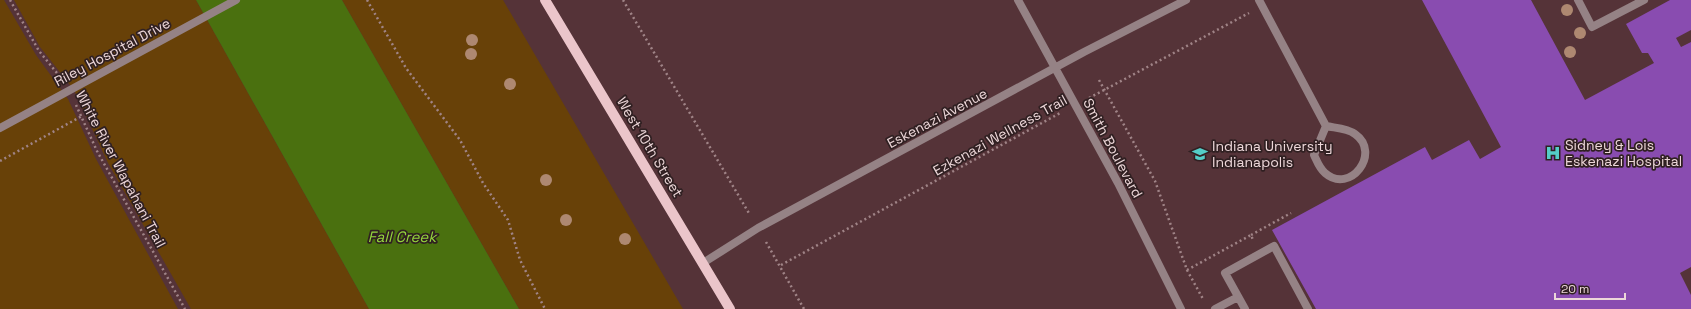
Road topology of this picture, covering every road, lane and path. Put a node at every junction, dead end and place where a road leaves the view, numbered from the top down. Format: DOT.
graph roads {
  1 [pos="10,0"];
  2 [pos="236,0"];
  3 [pos="367,0"];
  4 [pos="545,0"];
  5 [pos="623,0"];
  6 [pos="1018,0"];
  7 [pos="1186,0"];
  8 [pos="1578,0"];
  9 [pos="1644,0"];
  10 [pos="1260,3"];
  11 [pos="1055,68"];
  12 [pos="1099,80"];
  13 [pos="68,90"];
  14 [pos="1105,90"];
  15 [pos="1076,105"];
  16 [pos="82,116"];
  17 [pos="1326,126"];
  18 [pos="0,128"];
  19 [pos="0,161"];
  20 [pos="736,192"];
  21 [pos="1291,213"];
  22 [pos="1251,235"];
  23 [pos="703,263"];
  24 [pos="1238,297"];
  25 [pos="1204,302"];
  26 [pos="185,309"];
  27 [pos="546,309"];
  28 [pos="730,309"];
  29 [pos="804,309"];
  30 [pos="1182,309"];
  31 [pos="1216,309"];
  32 [pos="1245,309"];
  33 [pos="1308,309"];
  1 -- 13 [label="path, White River Wapahani Trail"];
  2 -- 13 [label="street, Riley Hospital Drive"];
  3 -- 27 [label="path"];
  4 -- 23 [label="main road, West 10th Street"];
  5 -- 20 [label="path"];
  6 -- 11 [label="street, Smith Boulevard"];
  7 -- 11 [label="street, Eskenazi Avenue"];
  8 -- 9 [label="street"];
  10 -- 14 [label="path, Ezkenazi Wellness Trail"];
  10 -- 17 [label="street"];
  11 -- 15 [label="street, Smith Boulevard"];
  11 -- 23 [label="street, Eskenazi Avenue"];
  12 -- 14 [label="path"];
  13 -- 16 [label="path, White River Wapahani Trail"];
  13 -- 18 [label="street, Riley Hospital Drive"];
  14 -- 15 [label="path, Ezkenazi Wellness Trail"];
  14 -- 25 [label="path"];
  15 -- 29 [label="path, Ezkenazi Wellness Trail"];
  15 -- 30 [label="street, Smith Boulevard"];
  16 -- 19 [label="path"];
  16 -- 26 [label="path, White River Wapahani Trail"];
  17 -- 17 [label="street"];
  21 -- 22 [label="path"];
  23 -- 28 [label="main road, West 10th Street"];
  24 -- 31 [label="street"];
  24 -- 32 [label="street"];
  24 -- 33 [label="street"];
}
